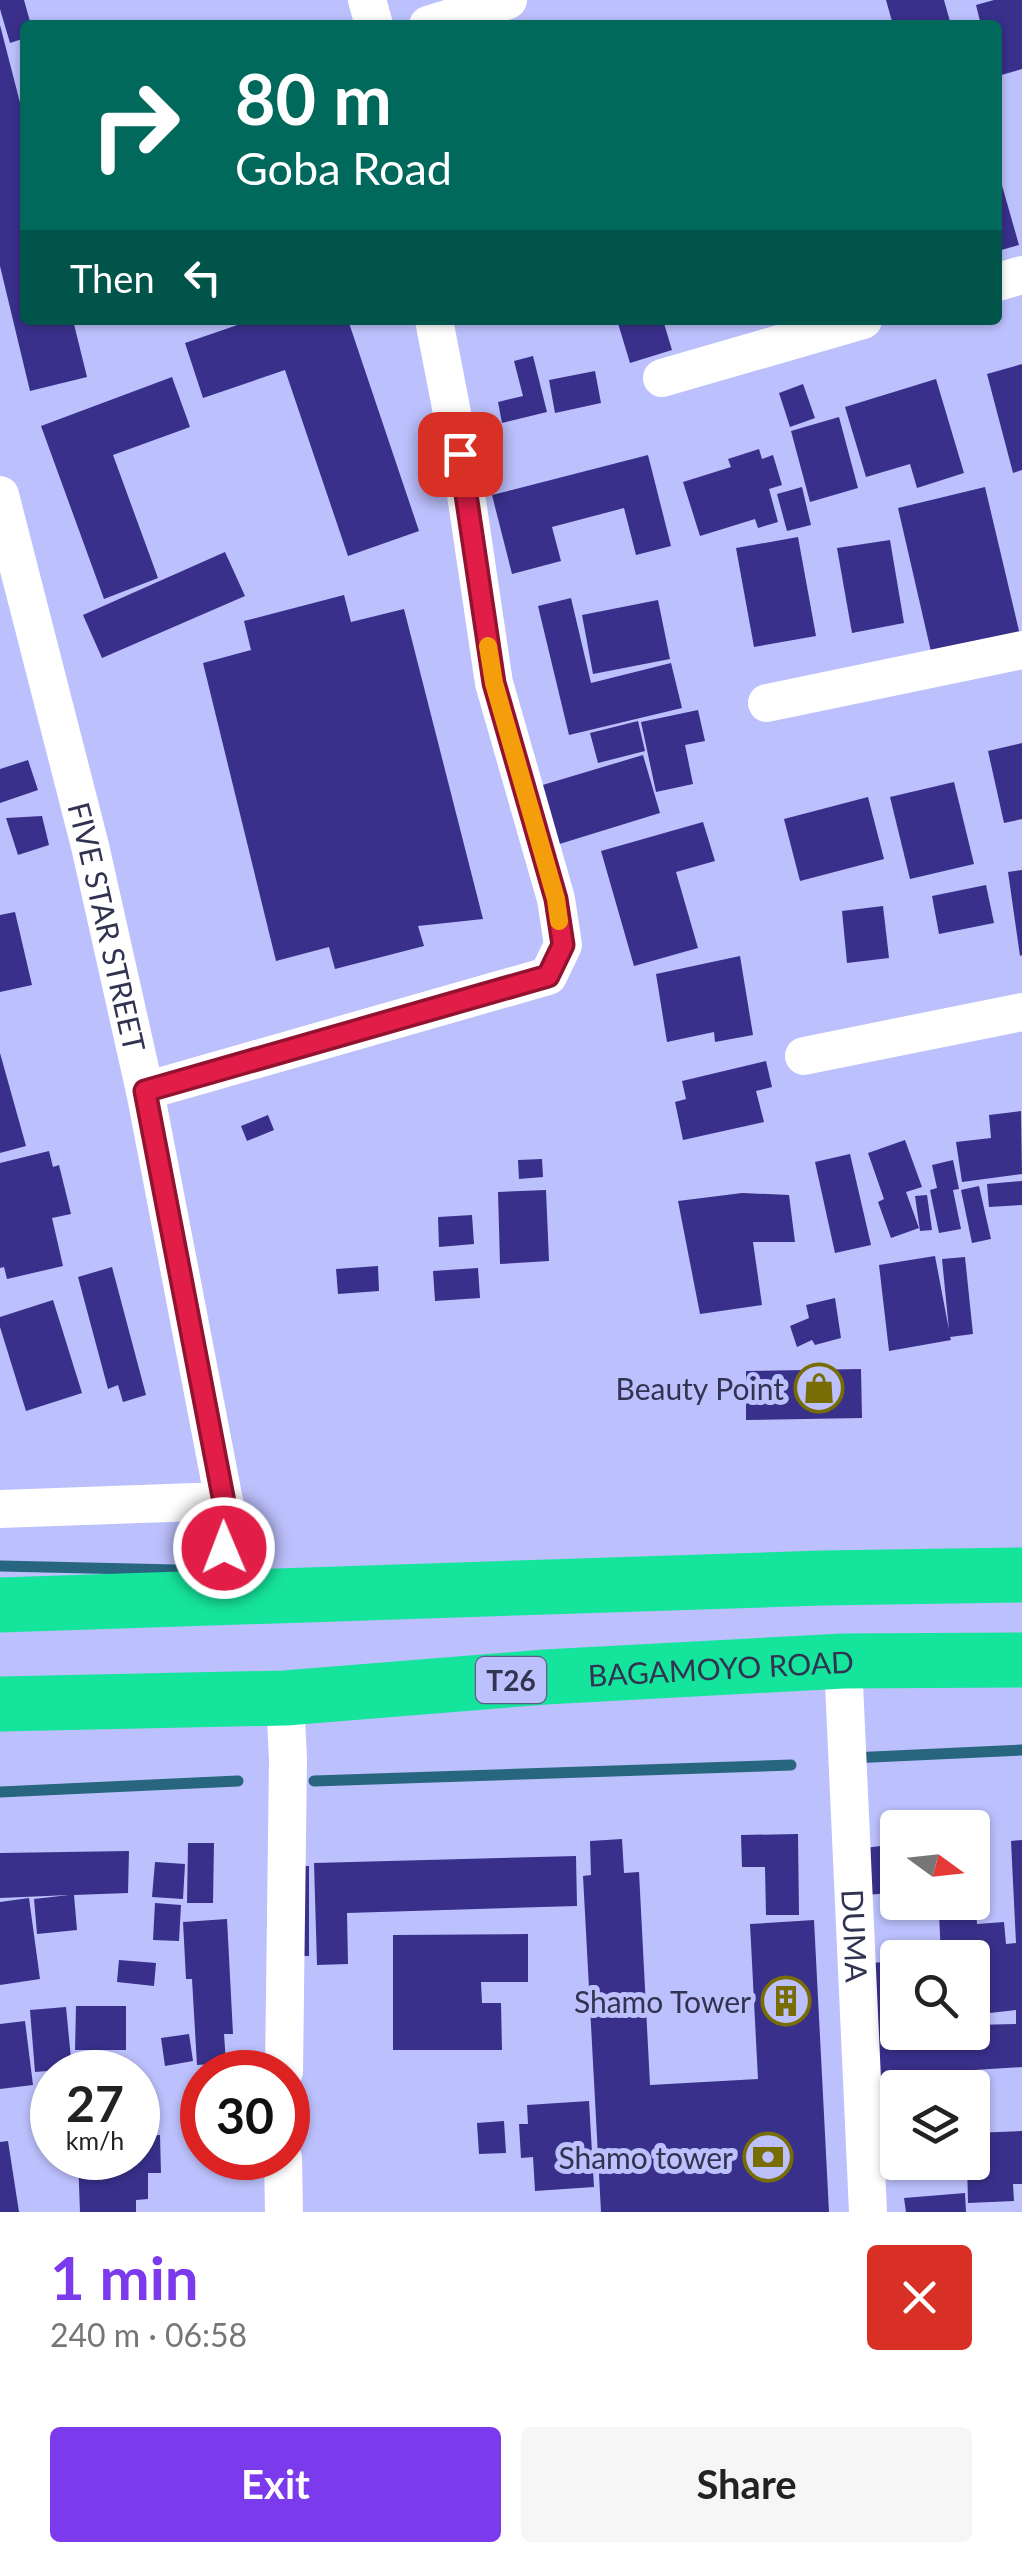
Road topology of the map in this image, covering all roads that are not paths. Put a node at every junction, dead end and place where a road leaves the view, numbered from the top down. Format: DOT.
graph roads {
  1 [pos="508,0"];
  2 [pos="444,20"];
  3 [pos="435,325"];
  4 [pos="847,325"];
  5 [pos="662,378"];
  6 [pos="1,507"];
  7 [pos="1022,650"];
  8 [pos="768,702"];
  9 [pos="1022,1012"];
  10 [pos="804,1056"];
  11 [pos="145,1091"];
  12 [pos="224,1502"];
  13 [pos="0,1509"];
  14 [pos="1022,1575"];
  15 [pos="228,1598"];
  16 [pos="0,1606"];
  17 [pos="1022,1660"];
  18 [pos="843,1662"];
  19 [pos="284,1698"];
  20 [pos="0,1704"];
  21 [pos="284,2050"];
  22 [pos="283,2180"];
  23 [pos="284,2212"];
  24 [pos="868,2212"];
  1 -- 2 [label="street"];
  3 -- 11 [label="street"];
  4 -- 5 [label="street"];
  6 -- 11 [label="street, FIVE STAR STREET"];
  7 -- 8 [label="street"];
  9 -- 10 [label="street"];
  11 -- 12 [label="street, FIVE STAR STREET"];
  12 -- 13 [label="street"];
  12 -- 15 [label="street, FIVE STAR STREET"];
  14 -- 15 [label="highway"];
  15 -- 16 [label="highway"];
  17 -- 18 [label="highway, BAGAMOYO ROAD / T26"];
  18 -- 19 [label="highway, BAGAMOYO ROAD / T26"];
  18 -- 24 [label="street, DUMA"];
  19 -- 20 [label="highway, BAGAMOYO ROAD / T26"];
  19 -- 21 [label="street"];
  22 -- 23 [label="street"];
}
